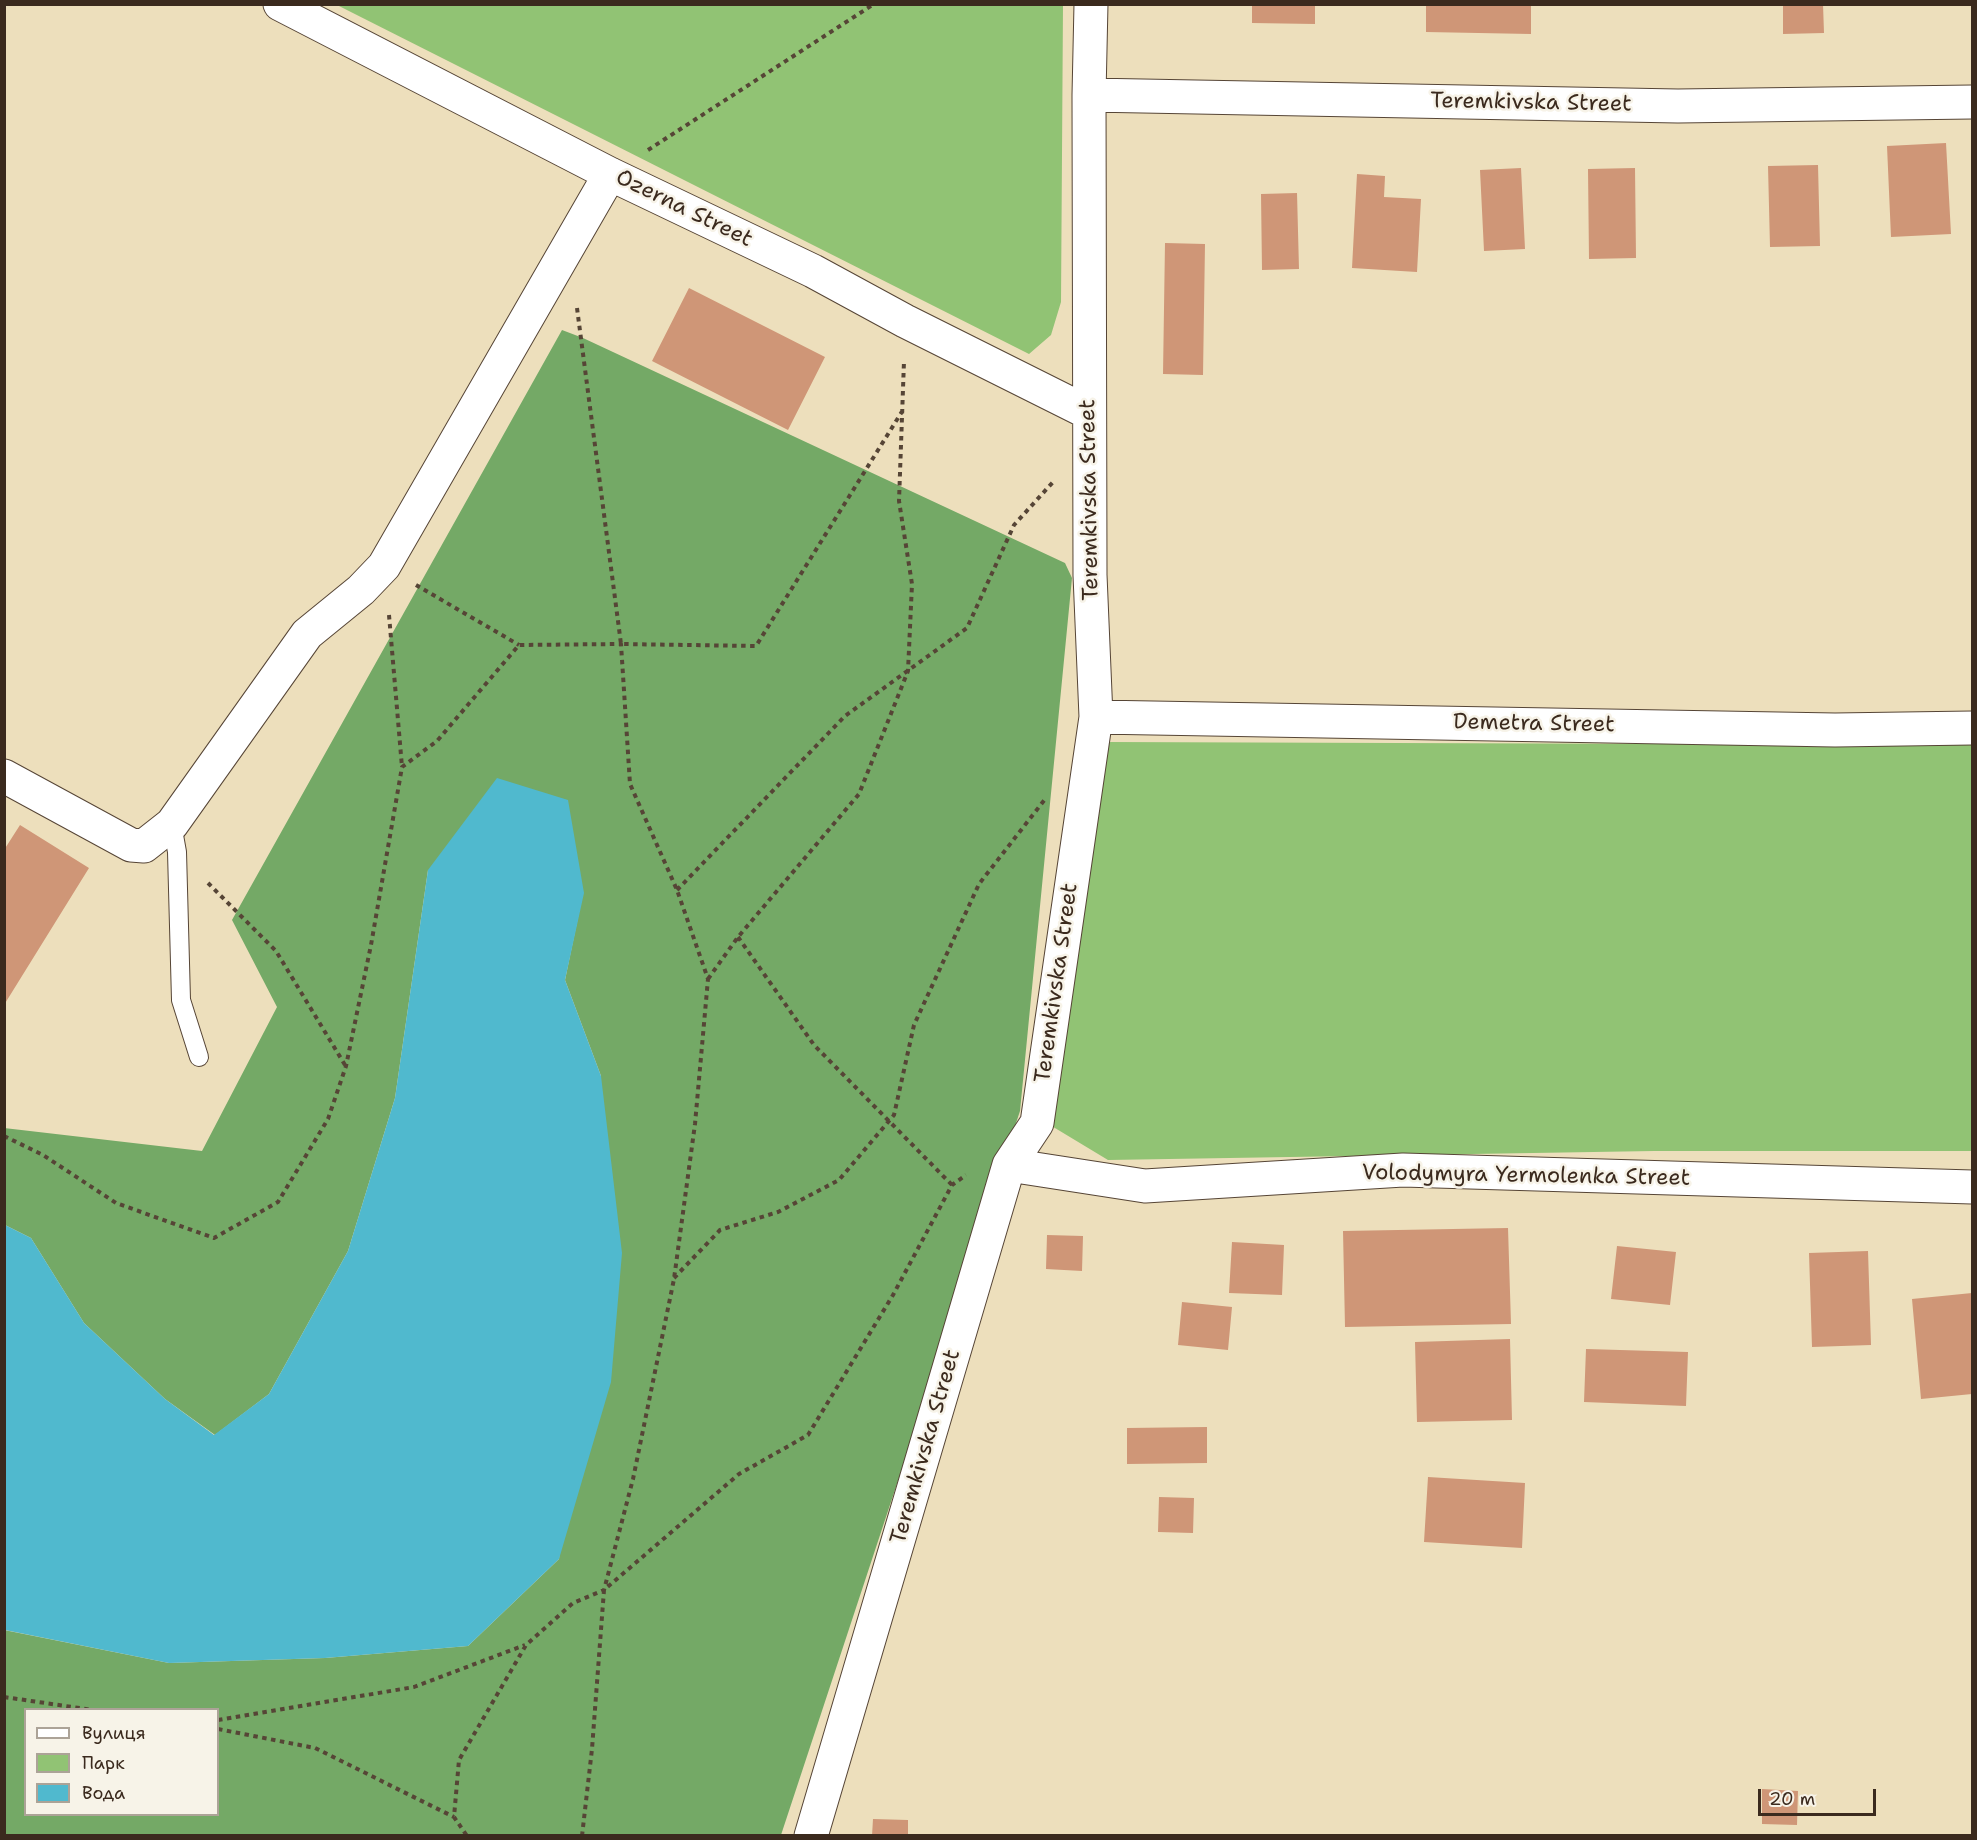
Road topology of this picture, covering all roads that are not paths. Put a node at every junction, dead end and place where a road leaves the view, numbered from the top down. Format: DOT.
graph roads {
  1 [pos="280,4"];
  2 [pos="1091,4"];
  3 [pos="1089,95"];
  4 [pos="1972,102"];
  5 [pos="610,174"];
  6 [pos="1089,427"];
  7 [pos="1096,717"];
  8 [pos="1972,728"];
  9 [pos="4,776"];
  10 [pos="174,838"];
  11 [pos="199,1057"];
  12 [pos="1009,1165"];
  13 [pos="1972,1187"];
  14 [pos="811,1836"];
  1 -- 5 [label="street, Ozerna Street"];
  2 -- 3 [label="street, Teremkivska Street"];
  3 -- 4 [label="street, Teremkivska Street"];
  3 -- 6 [label="street, Teremkivska Street"];
  5 -- 6 [label="street, Ozerna Street"];
  5 -- 10 [label="street"];
  6 -- 7 [label="street, Teremkivska Street"];
  7 -- 8 [label="street, Demetra Street"];
  7 -- 12 [label="street, Teremkivska Street"];
  9 -- 10 [label="street"];
  10 -- 11 [label="lane"];
  12 -- 13 [label="street, Volodymyra Yermolenka Street"];
  12 -- 14 [label="street, Teremkivska Street"];
}
